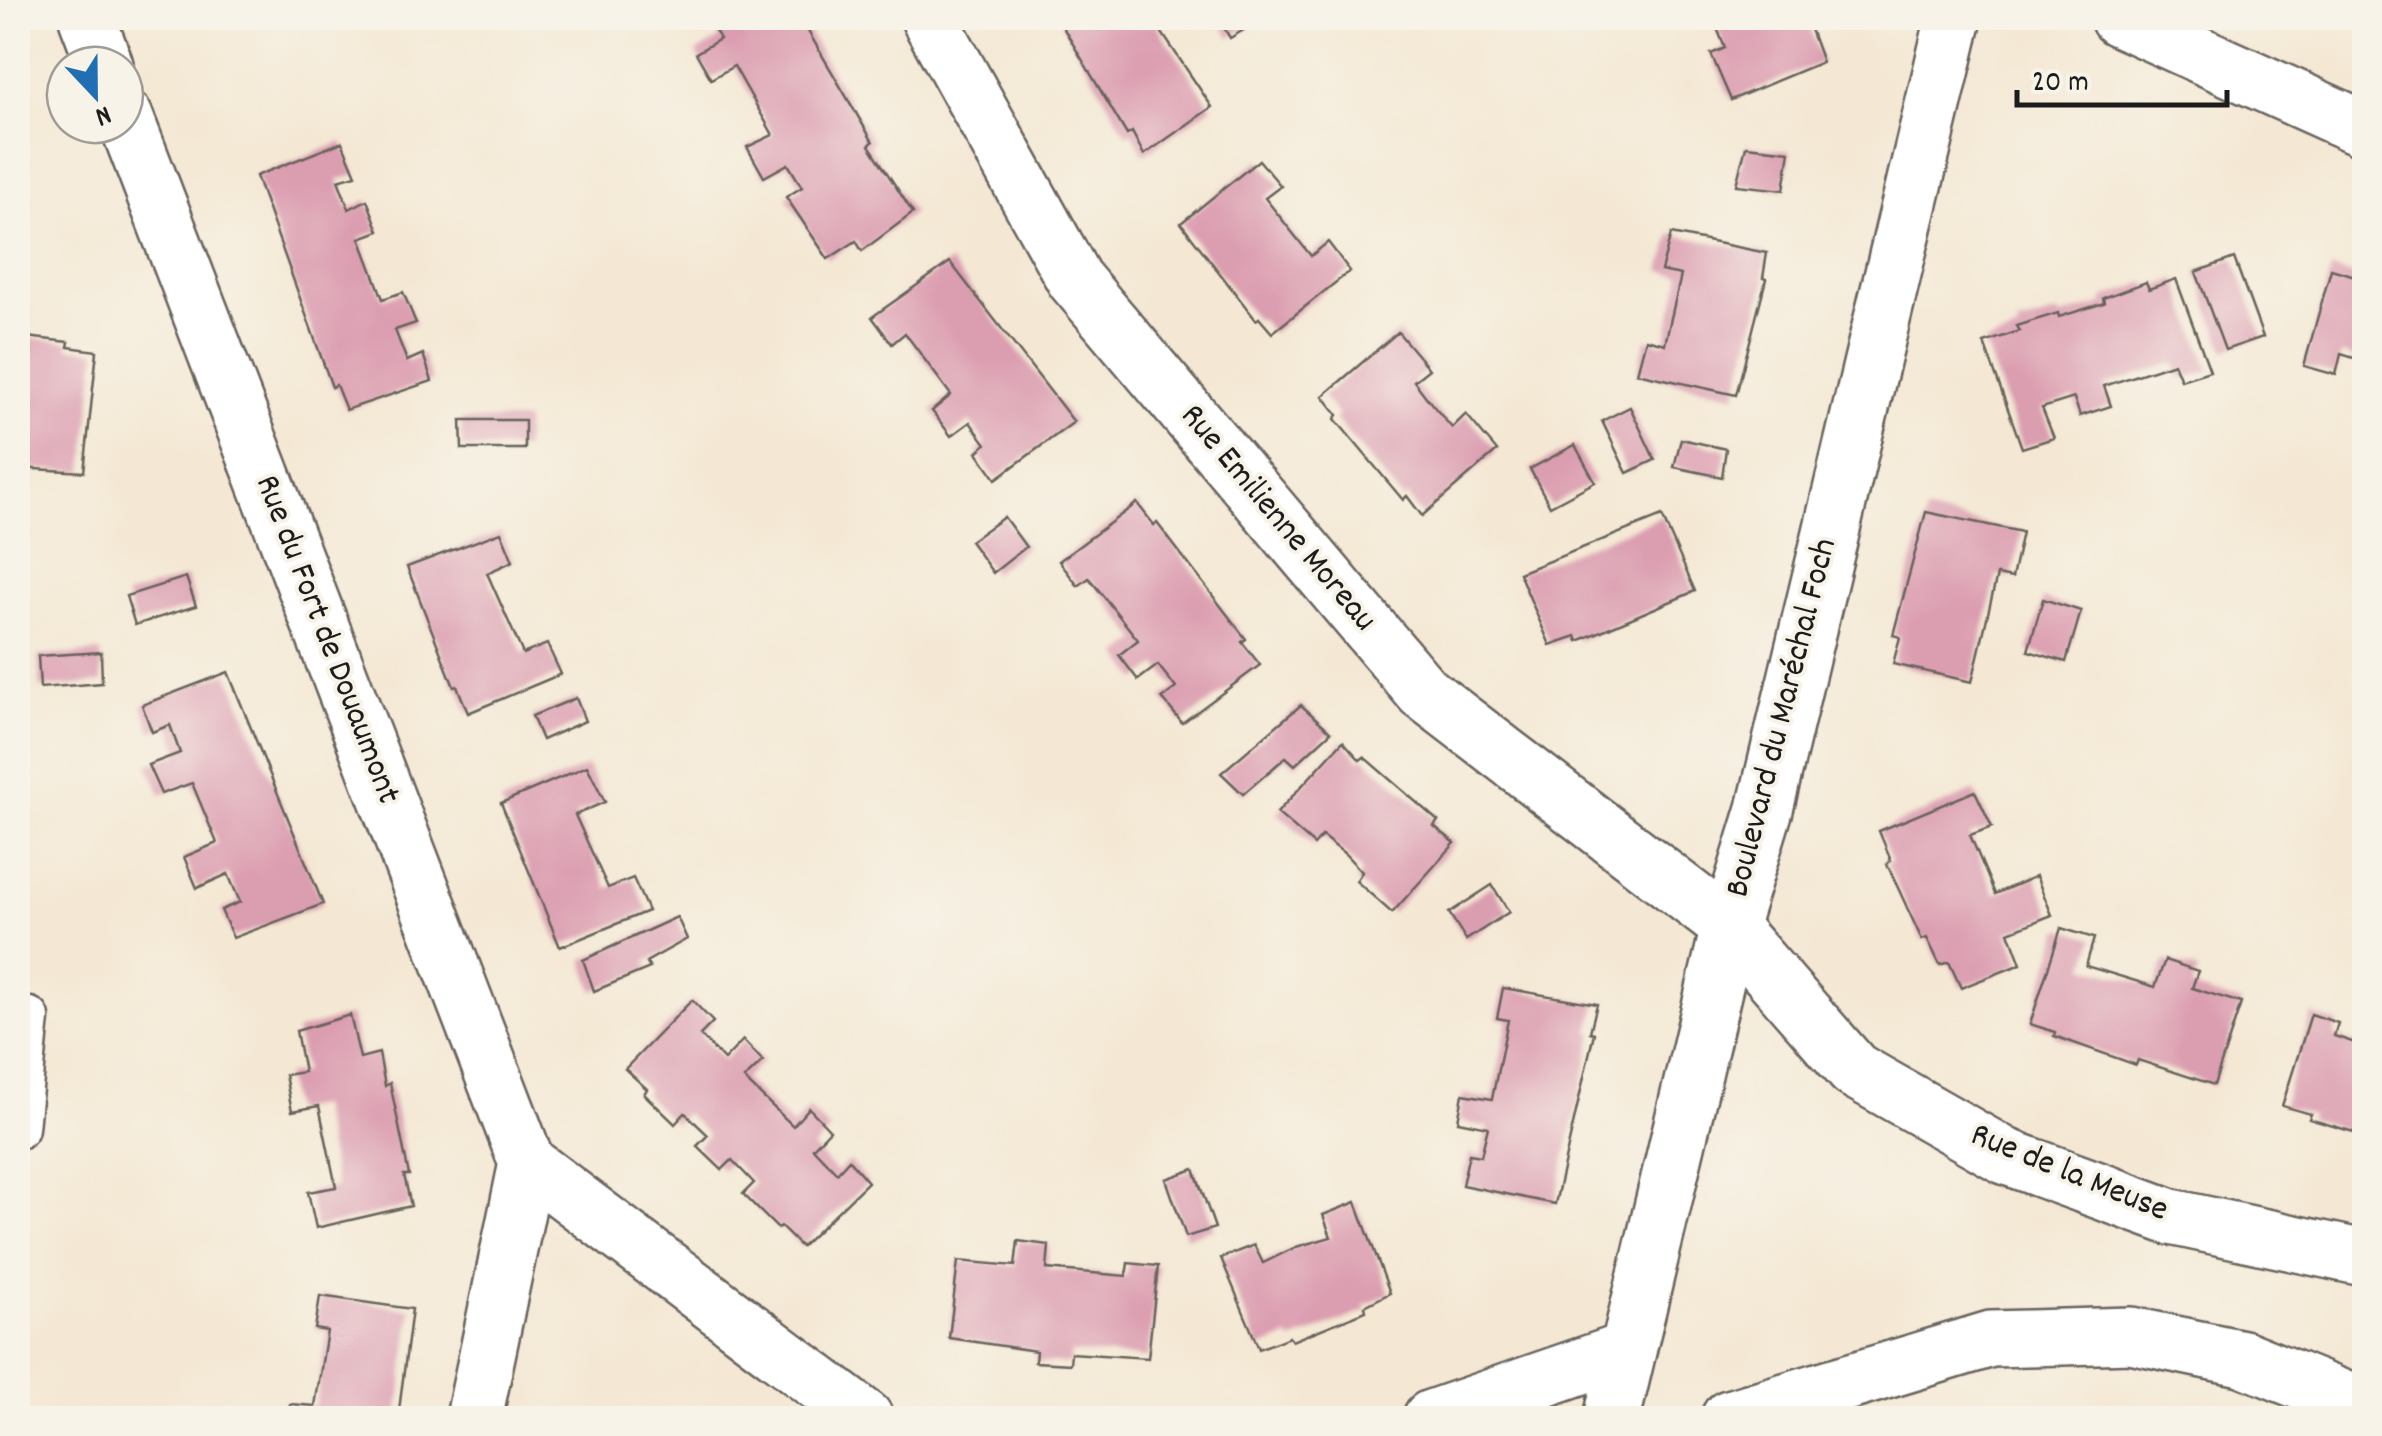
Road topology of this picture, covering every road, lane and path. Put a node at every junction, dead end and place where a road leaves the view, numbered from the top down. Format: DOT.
graph roads {
  1 [pos="87,18"];
  2 [pos="930,18"];
  3 [pos="1954,18"];
  4 [pos="2118,18"];
  5 [pos="97,45"];
  6 [pos="2364,130"];
  7 [pos="136,145"];
  8 [pos="1729,927"];
  9 [pos="28,1018"];
  10 [pos="18,1128"];
  11 [pos="527,1163"];
  12 [pos="2364,1258"];
  13 [pos="1628,1350"];
  14 [pos="2364,1407"];
  15 [pos="474,1418"];
  16 [pos="864,1418"];
  17 [pos="1431,1418"];
  18 [pos="1612,1418"];
  19 [pos="1729,1418"];
  1 -- 5 [label="street"];
  2 -- 8 [label="street, Rue Emilienne Moreau"];
  3 -- 8 [label="street, Boulevard du Maréchal Foch"];
  4 -- 6 [label="street"];
  7 -- 11 [label="street, Rue du Fort de Douaumont"];
  8 -- 12 [label="street, Rue de la Meuse"];
  8 -- 13 [label="street, Boulevard du Maréchal Foch"];
  9 -- 10 [label="lane"];
  11 -- 15 [label="street"];
  11 -- 16 [label="street"];
  13 -- 17 [label="street"];
  13 -- 18 [label="street, Boulevard du Maréchal Foch"];
  14 -- 19 [label="street"];
}
